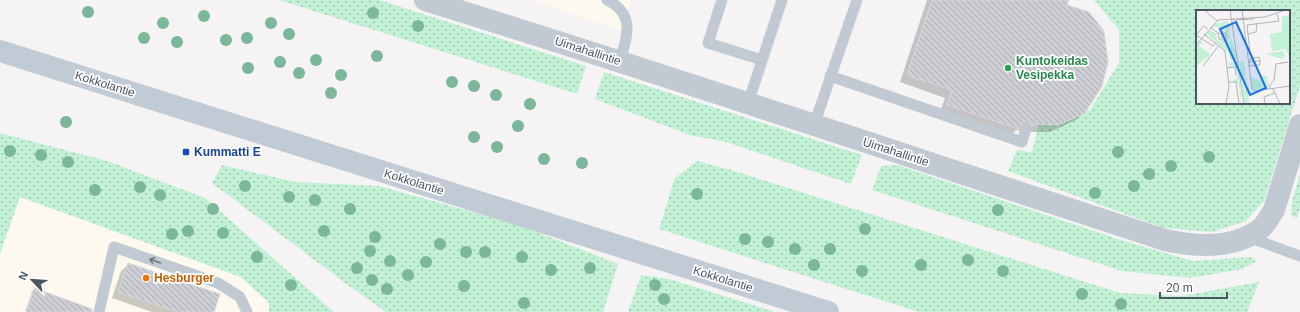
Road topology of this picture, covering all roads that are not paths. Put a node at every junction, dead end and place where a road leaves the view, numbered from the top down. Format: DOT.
graph roads {
  1 [pos="425,0"];
  2 [pos="607,0"];
  3 [pos="722,0"];
  4 [pos="782,0"];
  5 [pos="857,0"];
  6 [pos="0,51"];
  7 [pos="762,60"];
  8 [pos="620,61"];
  9 [pos="830,76"];
  10 [pos="748,103"];
  11 [pos="814,125"];
  12 [pos="1300,125"];
  13 [pos="1026,129"];
  14 [pos="1246,237"];
  15 [pos="1300,256"];
  16 [pos="99,312"];
  17 [pos="247,312"];
  18 [pos="828,312"];
  1 -- 8 [label="street, Uimahallintie"];
  2 -- 8 [label="lane"];
  3 -- 7 [label="lane"];
  4 -- 7 [label="lane"];
  5 -- 9 [label="lane"];
  6 -- 18 [label="main road, Kokkolantie"];
  7 -- 10 [label="lane"];
  8 -- 10 [label="street, Uimahallintie"];
  9 -- 11 [label="lane"];
  9 -- 13 [label="lane"];
  10 -- 11 [label="street, Uimahallintie"];
  11 -- 14 [label="street, Uimahallintie"];
  12 -- 14 [label="street, Uimahallintie"];
  14 -- 15 [label="lane"];
  17 -- 16 [label="lane, one-way"];
}
